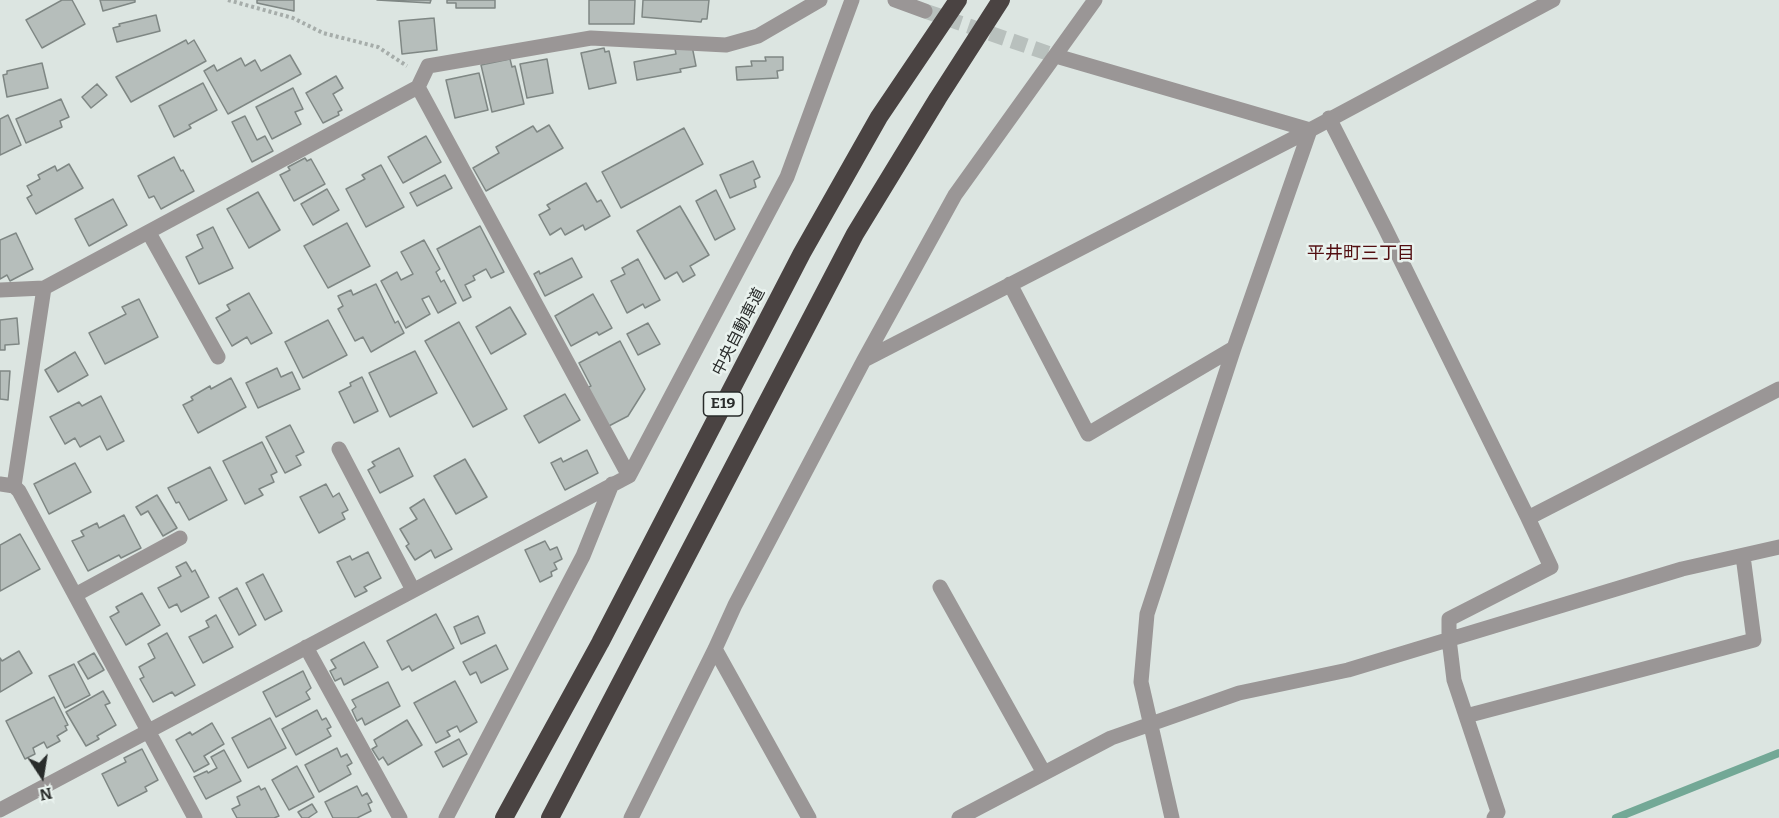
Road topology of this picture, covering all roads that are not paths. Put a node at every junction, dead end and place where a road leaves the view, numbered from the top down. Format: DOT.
graph roads {
  1 [pos="820,0"];
  2 [pos="852,0"];
  3 [pos="894,0"];
  4 [pos="958,0"];
  5 [pos="1001,0"];
  6 [pos="1095,0"];
  7 [pos="1553,0"];
  8 [pos="925,11"];
  9 [pos="1056,56"];
  10 [pos="418,87"];
  11 [pos="1329,118"];
  12 [pos="1310,130"];
  13 [pos="149,233"];
  14 [pos="1010,284"];
  15 [pos="44,288"];
  16 [pos="0,290"];
  17 [pos="1234,348"];
  18 [pos="218,357"];
  19 [pos="864,360"];
  20 [pos="1779,389"];
  21 [pos="339,449"];
  22 [pos="629,476"];
  23 [pos="612,484"];
  24 [pos="7,485"];
  25 [pos="1528,518"];
  26 [pos="180,538"];
  27 [pos="1779,548"];
  28 [pos="1743,556"];
  29 [pos="940,587"];
  30 [pos="413,590"];
  31 [pos="75,595"];
  32 [pos="1449,639"];
  33 [pos="306,647"];
  34 [pos="716,649"];
  35 [pos="1466,716"];
  36 [pos="1151,724"];
  37 [pos="147,731"];
  38 [pos="1044,773"];
  39 [pos="0,810"];
  40 [pos="195,818"];
  41 [pos="400,818"];
  42 [pos="447,818"];
  43 [pos="504,818"];
  44 [pos="550,818"];
  45 [pos="631,818"];
  46 [pos="809,818"];
  47 [pos="959,818"];
  48 [pos="1172,818"];
  49 [pos="1494,818"];
  1 -- 10 [label="street"];
  2 -- 22 [label="street"];
  3 -- 8 [label="street"];
  4 -- 43 [label="highway, 中央自動車道 / E19"];
  5 -- 44 [label="highway, E19"];
  6 -- 9 [label="street"];
  7 -- 11 [label="street"];
  9 -- 12 [label="street"];
  9 -- 19 [label="street"];
  10 -- 13 [label="street"];
  10 -- 22 [label="street"];
  11 -- 12 [label="street"];
  11 -- 25 [label="street"];
  12 -- 14 [label="street"];
  12 -- 17 [label="street"];
  13 -- 15 [label="street"];
  13 -- 18 [label="street"];
  14 -- 17 [label="street"];
  14 -- 19 [label="street"];
  15 -- 16 [label="street"];
  15 -- 24 [label="street"];
  17 -- 36 [label="street"];
  19 -- 34 [label="street"];
  20 -- 25 [label="street"];
  21 -- 30 [label="street"];
  22 -- 23 [label="street"];
  23 -- 30 [label="street"];
  23 -- 42 [label="street"];
  24 -- 31 [label="street"];
  25 -- 32 [label="street"];
  26 -- 31 [label="street"];
  27 -- 28 [label="street"];
  28 -- 32 [label="street"];
  28 -- 35 [label="street"];
  29 -- 38 [label="street"];
  30 -- 33 [label="street"];
  31 -- 37 [label="street"];
  32 -- 35 [label="street"];
  32 -- 36 [label="street"];
  33 -- 37 [label="street"];
  33 -- 41 [label="street"];
  34 -- 45 [label="street"];
  34 -- 46 [label="street"];
  35 -- 49 [label="street"];
  36 -- 38 [label="street"];
  36 -- 48 [label="street"];
  37 -- 39 [label="street"];
  37 -- 40 [label="street"];
  38 -- 47 [label="street"];
}
